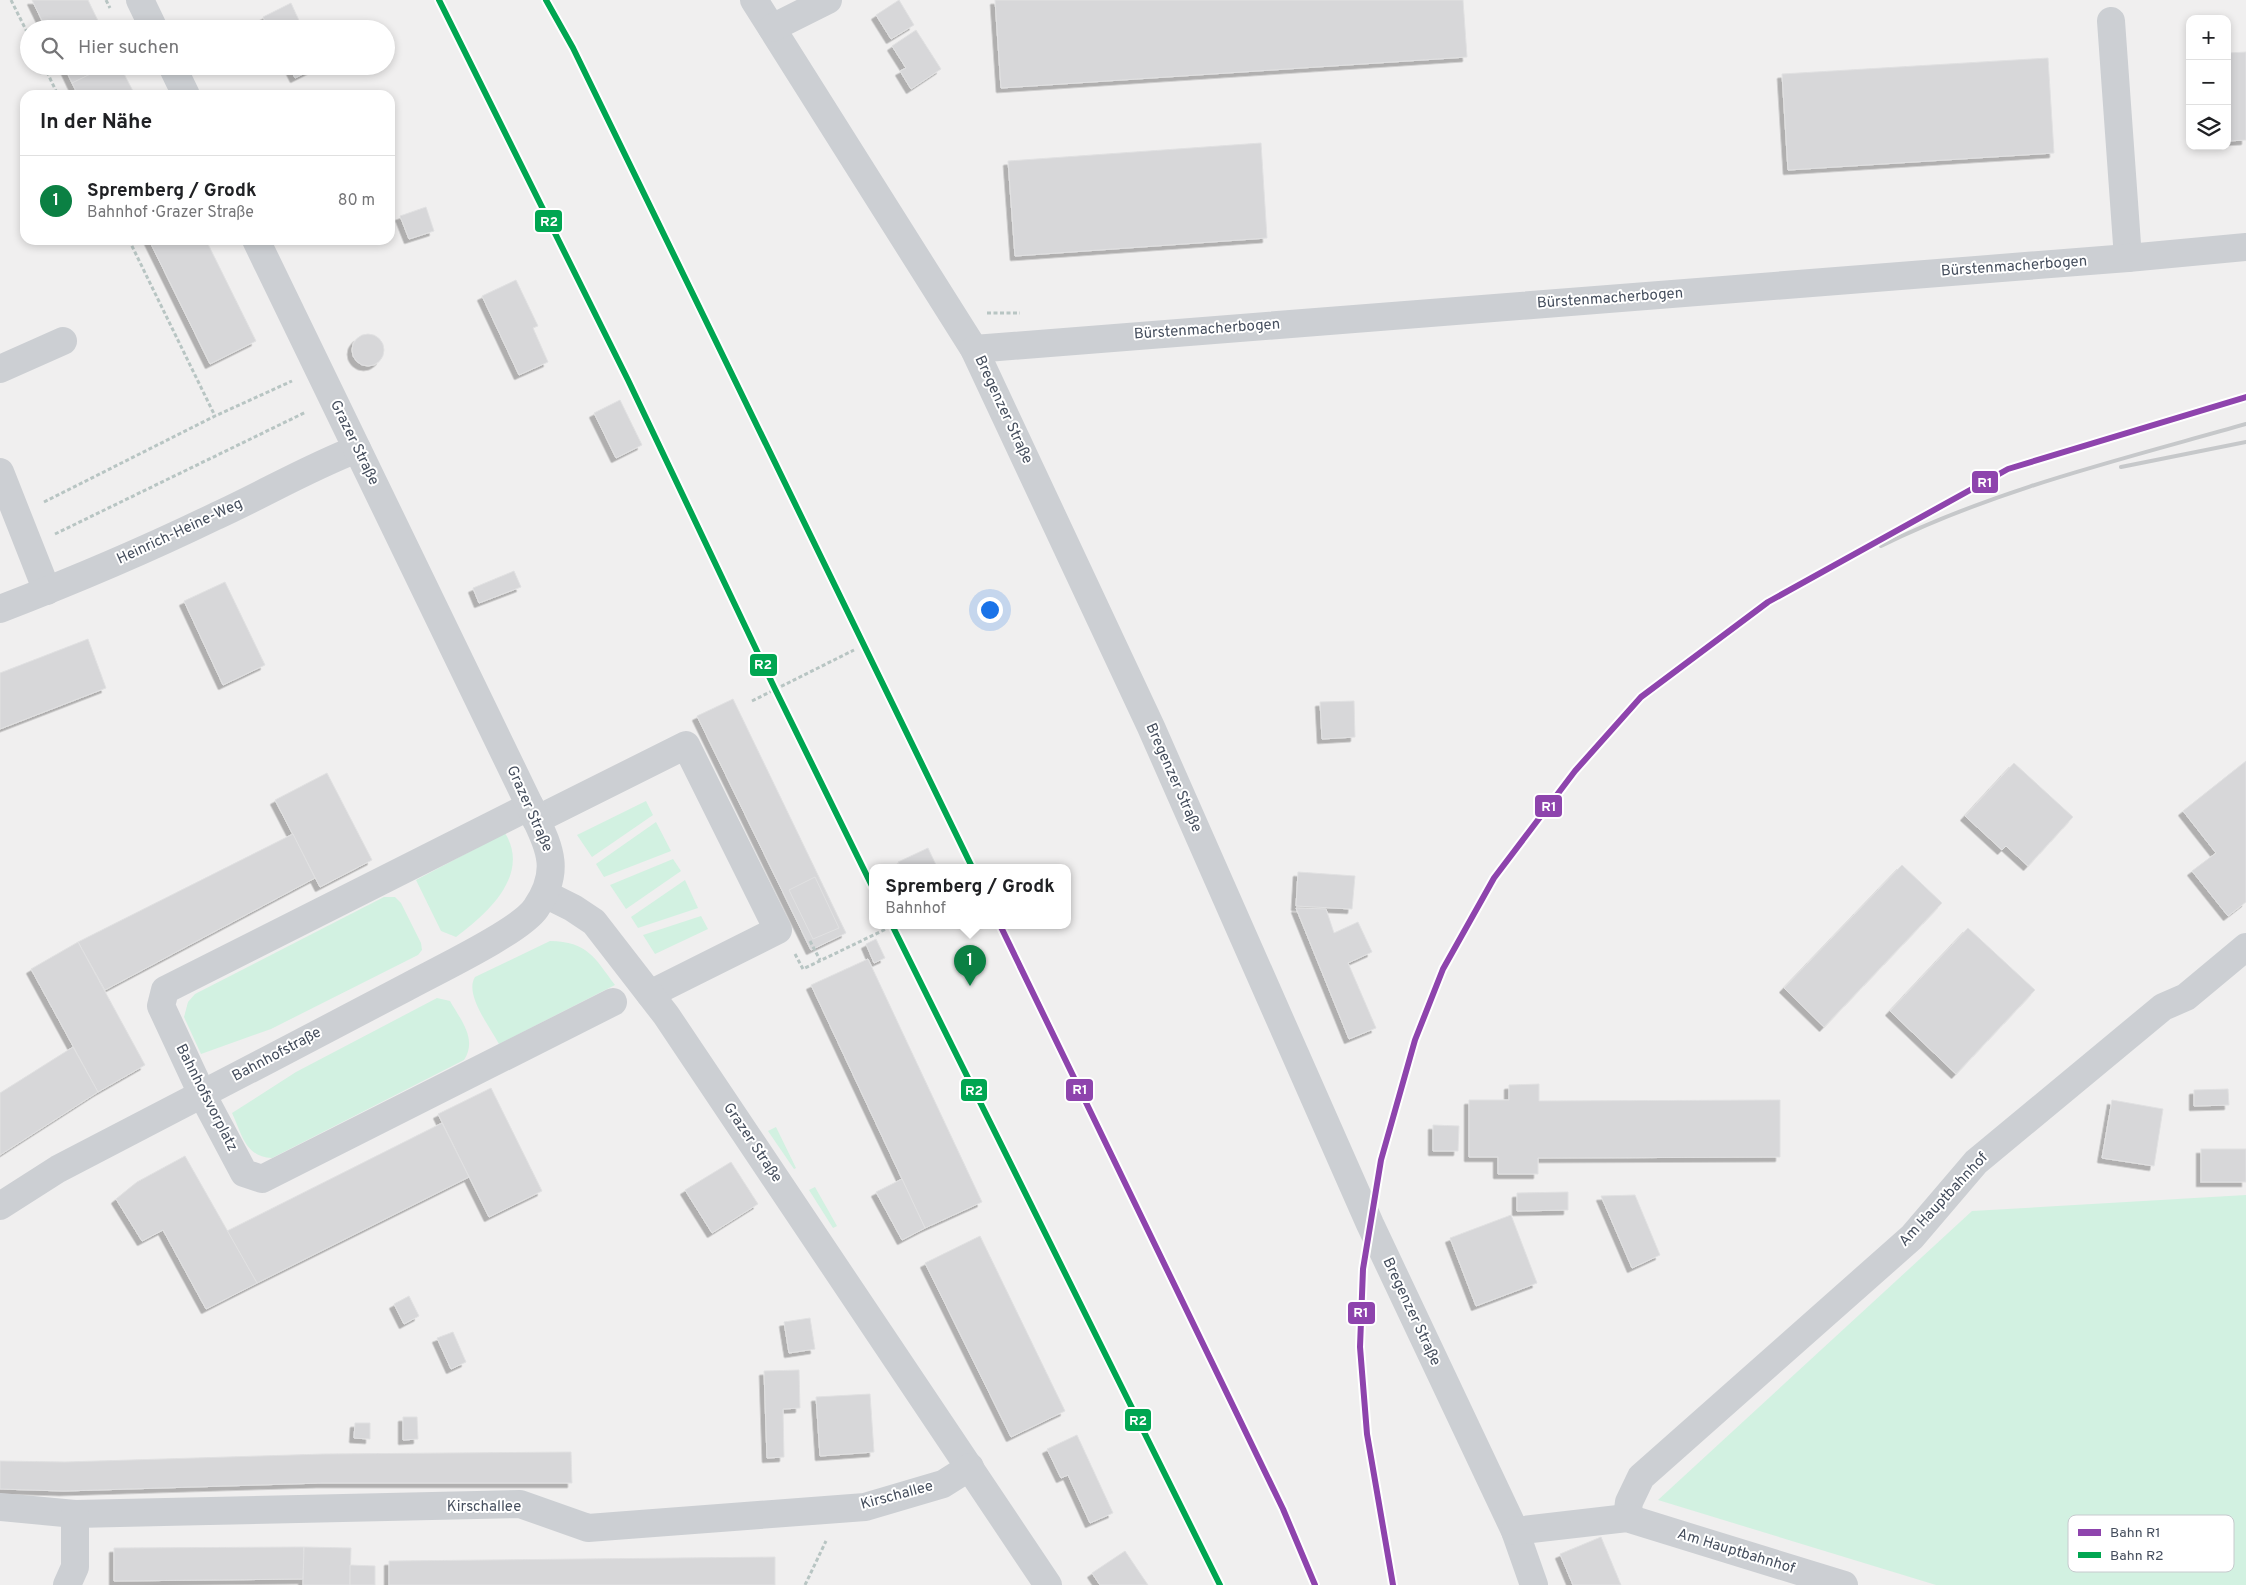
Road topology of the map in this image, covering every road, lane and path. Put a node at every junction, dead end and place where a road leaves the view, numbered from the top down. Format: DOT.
graph roads {
  1 [pos="11,0"];
  2 [pos="140,0"];
  3 [pos="754,0"];
  4 [pos="828,0"];
  5 [pos="21,20"];
  6 [pos="150,20"];
  7 [pos="2111,21"];
  8 [pos="772,28"];
  9 [pos="48,75"];
  10 [pos="176,75"];
  11 [pos="56,90"];
  12 [pos="184,90"];
  13 [pos="131,245"];
  14 [pos="258,245"];
  15 [pos="2246,247"];
  16 [pos="2128,258"];
  17 [pos="63,341"];
  18 [pos="974,349"];
  19 [pos="0,369"];
  20 [pos="292,381"];
  21 [pos="306,412"];
  22 [pos="215,416"];
  23 [pos="357,449"];
  24 [pos="0,472"];
  25 [pos="40,503"];
  26 [pos="29,547"];
  27 [pos="47,591"];
  28 [pos="0,609"];
  29 [pos="854,650"];
  30 [pos="752,701"];
  31 [pos="533,813"];
  32 [pos="545,894"];
  33 [pos="886,929"];
  34 [pos="810,940"];
  35 [pos="2246,947"];
  36 [pos="794,952"];
  37 [pos="820,960"];
  38 [pos="650,994"];
  39 [pos="613,1002"];
  40 [pos="202,1094"];
  41 [pos="0,1206"];
  42 [pos="970,1468"];
  43 [pos="0,1507"];
  44 [pos="864,1507"];
  45 [pos="75,1514"];
  46 [pos="1628,1518"];
  47 [pos="1515,1531"];
  48 [pos="67,1585"];
  49 [pos="804,1585"];
  50 [pos="1048,1585"];
  51 [pos="1534,1585"];
  52 [pos="1844,1585"];
  1 -- 5 [label="path"];
  2 -- 6 [label="street"];
  3 -- 8 [label="street, Bregenzer Straße"];
  4 -- 8 [label="street"];
  7 -- 16 [label="street"];
  8 -- 18 [label="street, Bregenzer Straße"];
  9 -- 11 [label="path"];
  10 -- 12 [label="street"];
  13 -- 22 [label="path"];
  14 -- 23 [label="street, Grazer Straße"];
  15 -- 16 [label="street, Bürstenmacherbogen"];
  16 -- 18 [label="street, Bürstenmacherbogen"];
  17 -- 19 [label="street"];
  18 -- 47 [label="street, Bregenzer Straße"];
  20 -- 22 [label="path"];
  21 -- 26 [label="path"];
  22 -- 25 [label="path"];
  23 -- 27 [label="street, Heinrich-Heine-Weg"];
  23 -- 31 [label="street, Grazer Straße"];
  24 -- 26 [label="street"];
  26 -- 27 [label="street"];
  27 -- 28 [label="street, Heinrich-Heine-Weg"];
  29 -- 30 [label="path"];
  31 -- 32 [label="street, Grazer Straße"];
  31 -- 38 [label="street, Bahnhofsvorplatz"];
  31 -- 40 [label="street, Bahnhofsvorplatz"];
  32 -- 38 [label="street, Grazer Straße"];
  32 -- 40 [label="street, Bahnhofstraße"];
  33 -- 37 [label="path"];
  34 -- 37 [label="path"];
  35 -- 46 [label="street, Am Hauptbahnhof"];
  36 -- 37 [label="path"];
  38 -- 42 [label="street, Grazer Straße"];
  39 -- 40 [label="street, Bahnhofsvorplatz"];
  40 -- 41 [label="street, Bahnhofstraße"];
  42 -- 44 [label="street, Kirschallee"];
  42 -- 50 [label="street, Grazer Straße"];
  43 -- 45 [label="street, Kirschallee"];
  44 -- 45 [label="street, Kirschallee"];
  44 -- 49 [label="path"];
  45 -- 48 [label="street"];
  46 -- 47 [label="street, Am Hauptbahnhof"];
  46 -- 52 [label="street, Am Hauptbahnhof"];
  47 -- 51 [label="street, Bregenzer Straße"];
}
